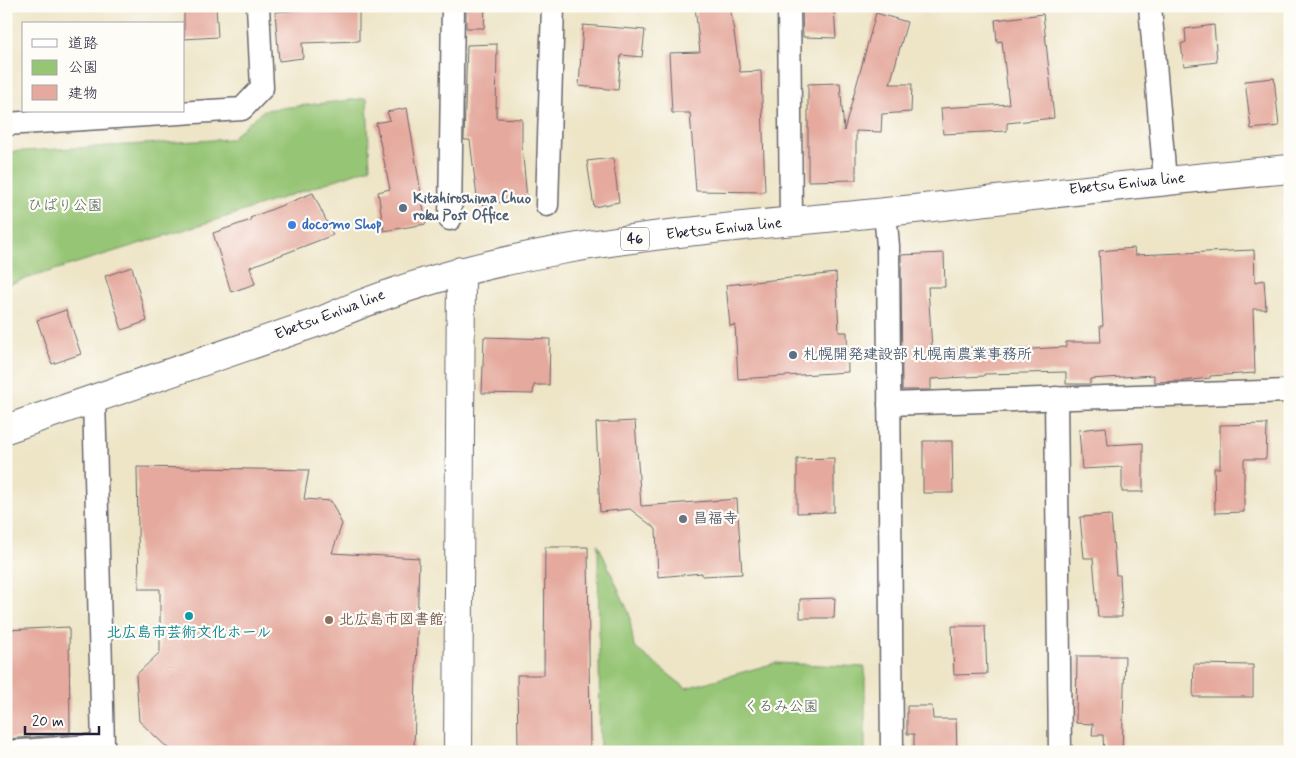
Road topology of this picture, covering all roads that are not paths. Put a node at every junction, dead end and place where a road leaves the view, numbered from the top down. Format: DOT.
graph roads {
  1 [pos="258,6"];
  2 [pos="452,6"];
  3 [pos="553,6"];
  4 [pos="789,6"];
  5 [pos="1150,6"];
  6 [pos="6,124"];
  7 [pos="1290,169"];
  8 [pos="1165,180"];
  9 [pos="548,205"];
  10 [pos="884,212"];
  11 [pos="450,219"];
  12 [pos="791,221"];
  13 [pos="461,271"];
  14 [pos="1290,391"];
  15 [pos="94,398"];
  16 [pos="1056,398"];
  17 [pos="889,404"];
  18 [pos="6,429"];
  19 [pos="7,752"];
  20 [pos="458,752"];
  21 [pos="892,752"];
  22 [pos="1060,752"];
  1 -- 6 [label="street"];
  2 -- 11 [label="street"];
  3 -- 9 [label="street"];
  4 -- 12 [label="street"];
  5 -- 8 [label="street"];
  7 -- 8 [label="main road, Ebetsu Eniwa line / 46"];
  8 -- 10 [label="main road, Ebetsu Eniwa line / 46"];
  10 -- 12 [label="main road, Ebetsu Eniwa line / 46"];
  10 -- 17 [label="street"];
  12 -- 13 [label="main road, Ebetsu Eniwa line / 46"];
  13 -- 15 [label="main road, Ebetsu Eniwa line / 46"];
  13 -- 20 [label="main road"];
  14 -- 16 [label="street"];
  15 -- 18 [label="main road, Ebetsu Eniwa line / 46"];
  15 -- 19 [label="street"];
  16 -- 17 [label="street"];
  16 -- 22 [label="street"];
  17 -- 21 [label="street"];
}
